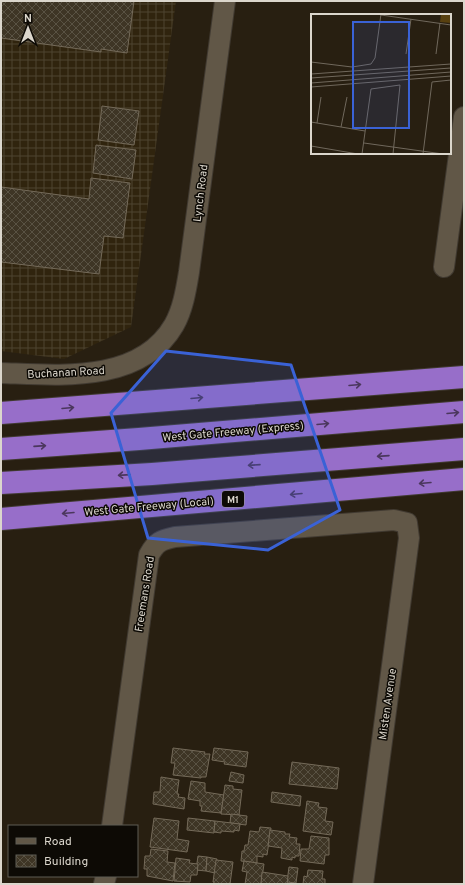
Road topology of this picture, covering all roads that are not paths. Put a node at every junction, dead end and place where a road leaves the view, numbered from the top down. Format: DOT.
graph roads {
  1 [pos="225,1"];
  2 [pos="464,117"];
  3 [pos="444,267"];
  4 [pos="130,363"];
  5 [pos="1,373"];
  6 [pos="464,377"];
  7 [pos="464,412"];
  8 [pos="1,413"];
  9 [pos="1,449"];
  10 [pos="464,449"];
  11 [pos="464,479"];
  12 [pos="1,484"];
  13 [pos="1,519"];
  14 [pos="407,523"];
  15 [pos="112,825"];
  16 [pos="363,884"];
  1 -- 4 [label="street, Lynch Road"];
  2 -- 3 [label="street"];
  4 -- 5 [label="street, Buchanan Road"];
  8 -- 6 [label="highway, one-way"];
  9 -- 7 [label="highway, West Gate Freeway (Express), one-way"];
  10 -- 12 [label="highway, one-way"];
  11 -- 13 [label="highway, West Gate Freeway (Local) / M1, one-way"];
  14 -- 15 [label="street, Freemans Road"];
  14 -- 16 [label="street, Misten Avenue"];
}
